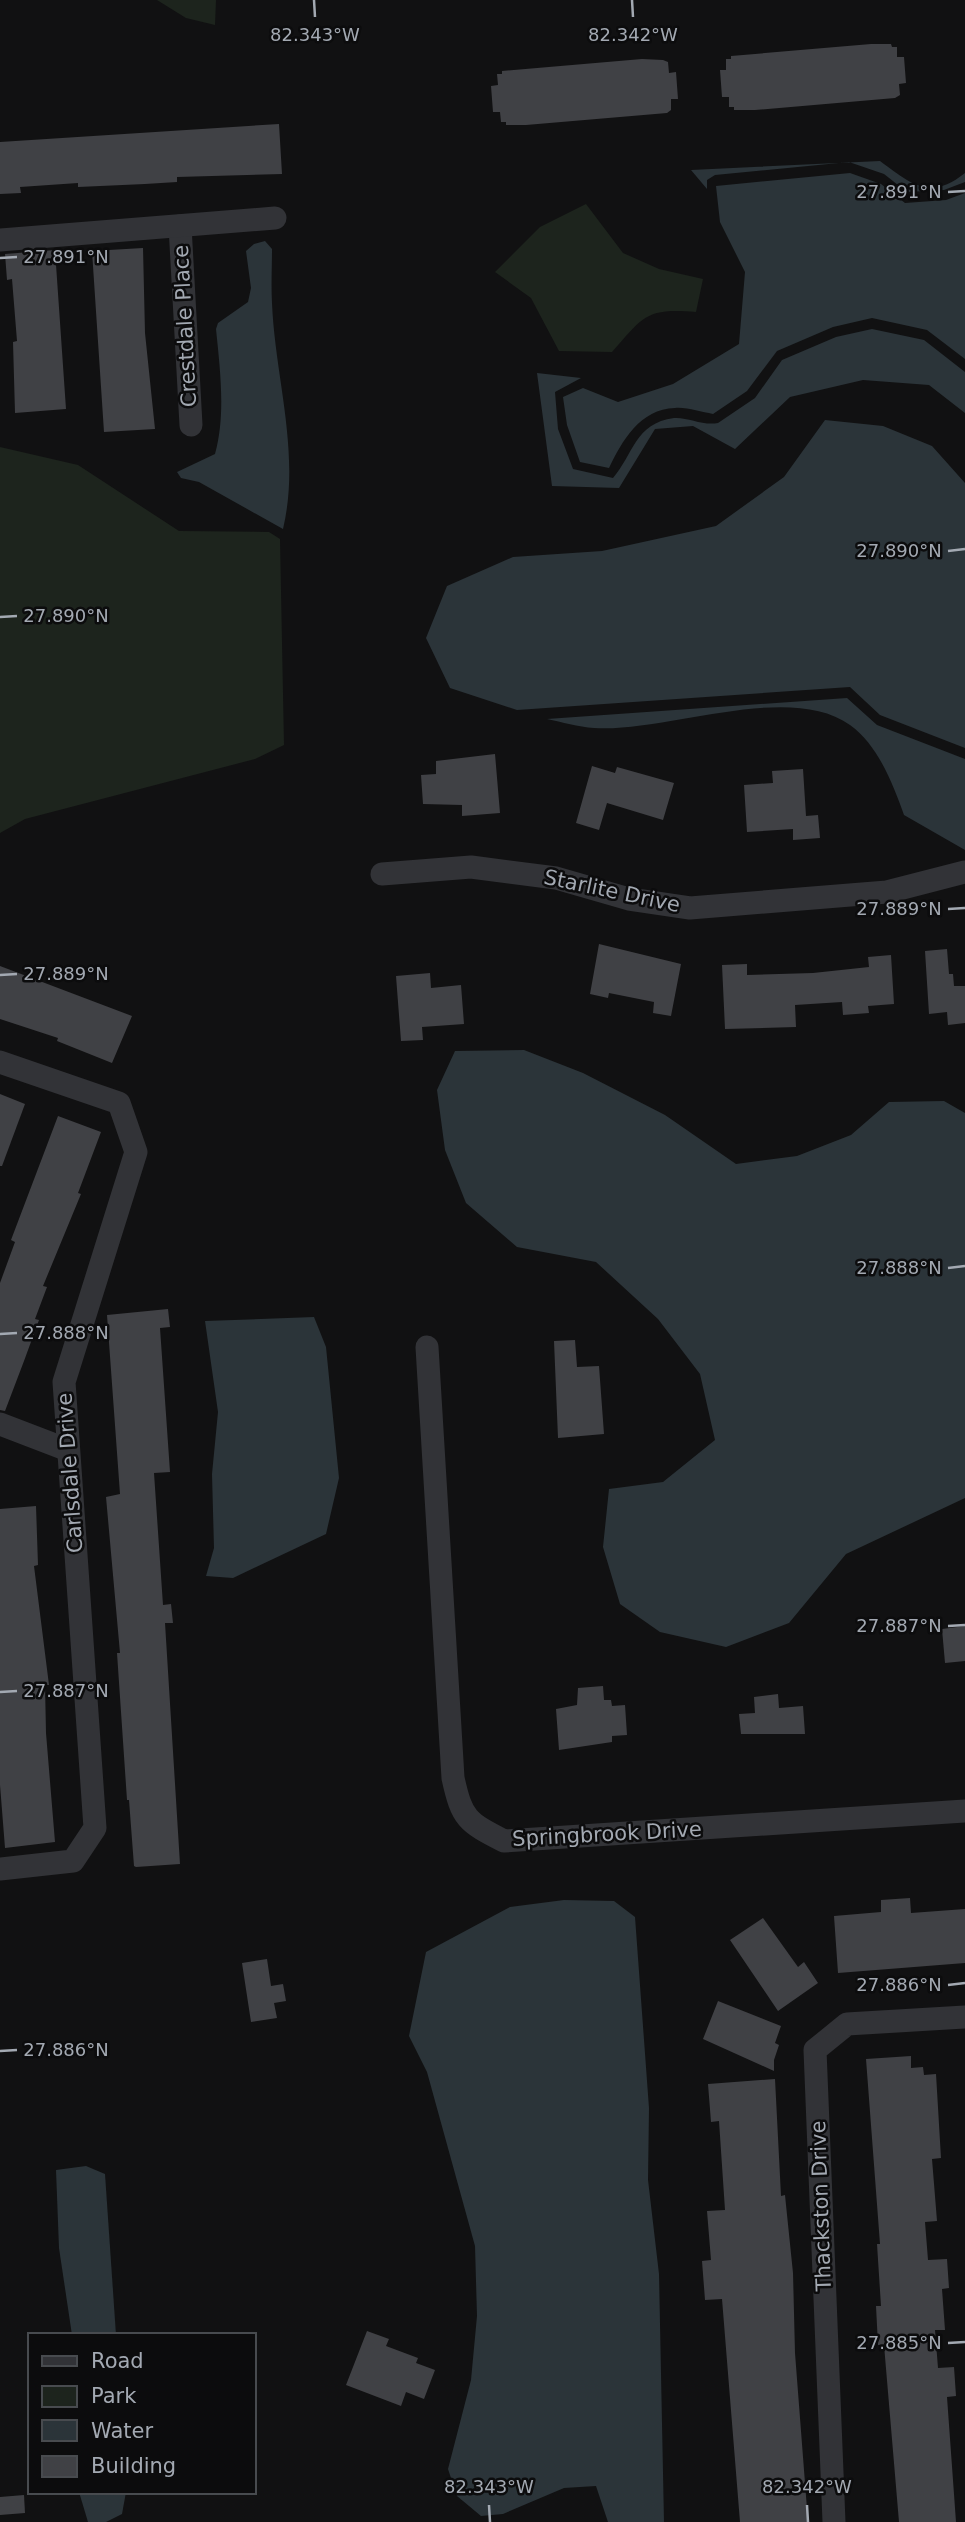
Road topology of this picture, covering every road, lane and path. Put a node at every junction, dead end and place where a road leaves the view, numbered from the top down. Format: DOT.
graph roads {
  1 [pos="275,218"];
  2 [pos="180,226"];
  3 [pos="0,240"];
  4 [pos="191,425"];
  5 [pos="965,872"];
  6 [pos="382,874"];
  7 [pos="0,1062"];
  8 [pos="427,1347"];
  9 [pos="0,1424"];
  10 [pos="68,1450"];
  11 [pos="965,1811"];
  12 [pos="0,1869"];
  13 [pos="965,2017"];
  14 [pos="834,2522"];
  1 -- 2 [label="street"];
  2 -- 3 [label="street"];
  2 -- 4 [label="street, Crestdale Place"];
  5 -- 6 [label="street, Starlite Drive"];
  7 -- 10 [label="street, Carlsdale Drive"];
  8 -- 11 [label="street, Springbrook Drive"];
  9 -- 10 [label="street"];
  10 -- 12 [label="street, Carlsdale Drive"];
  13 -- 14 [label="street, Thackston Drive"];
}
